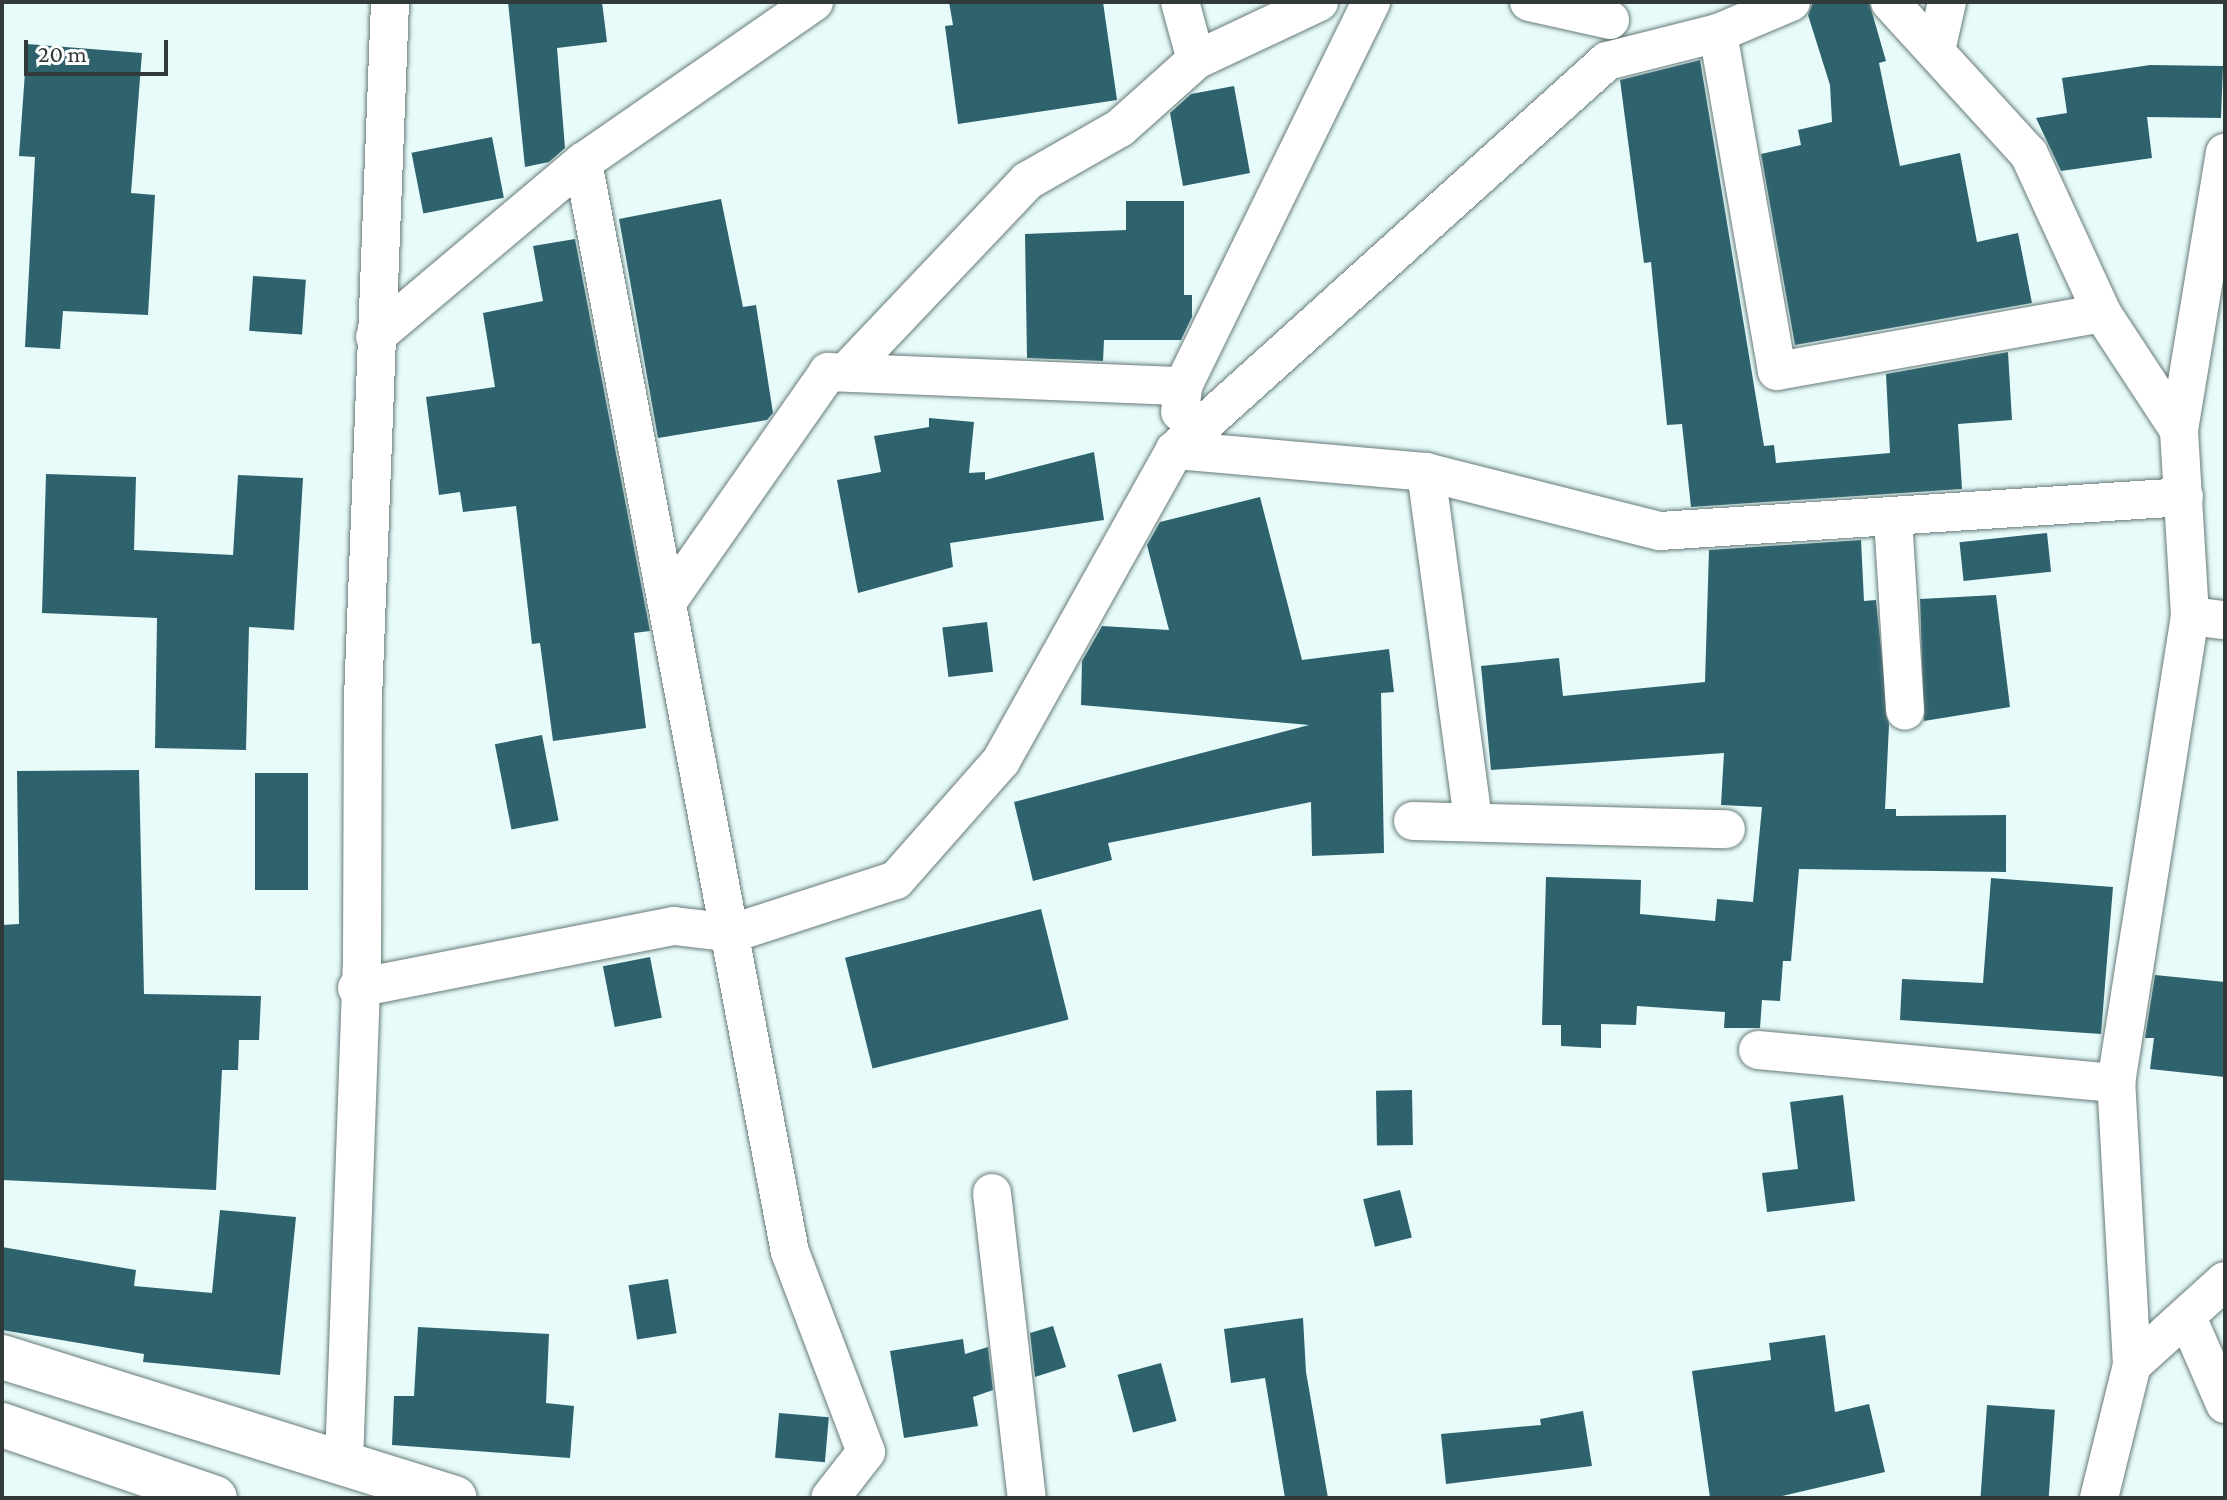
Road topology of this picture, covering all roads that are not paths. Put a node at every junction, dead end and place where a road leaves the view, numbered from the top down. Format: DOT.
graph roads {
  1 [pos="390,2"];
  2 [pos="814,2"];
  3 [pos="1180,2"];
  4 [pos="1319,2"];
  5 [pos="1371,2"];
  6 [pos="1529,2"];
  7 [pos="1791,2"];
  8 [pos="1890,2"];
  9 [pos="1947,2"];
  10 [pos="1608,11"];
  11 [pos="1718,33"];
  12 [pos="1937,46"];
  13 [pos="1196,60"];
  14 [pos="1607,61"];
  15 [pos="2225,153"];
  16 [pos="583,162"];
  17 [pos="2102,313"];
  18 [pos="375,337"];
  19 [pos="847,371"];
  20 [pos="1183,386"];
  21 [pos="2179,430"];
  22 [pos="1175,450"];
  23 [pos="1426,472"];
  24 [pos="2184,497"];
  25 [pos="1893,519"];
  26 [pos="670,598"];
  27 [pos="2207,618"];
  28 [pos="1905,711"];
  29 [pos="1473,819"];
  30 [pos="1413,821"];
  31 [pos="1726,829"];
  32 [pos="733,933"];
  33 [pos="357,988"];
  34 [pos="1758,1050"];
  35 [pos="2116,1083"];
  36 [pos="992,1193"];
  37 [pos="2225,1281"];
  38 [pos="2187,1317"];
  39 [pos="2,1357"];
  40 [pos="2132,1365"];
  41 [pos="2225,1404"];
  42 [pos="2,1425"];
  43 [pos="344,1462"];
  44 [pos="215,1498"];
  45 [pos="455,1498"];
  46 [pos="830,1498"];
  47 [pos="1027,1498"];
  48 [pos="2099,1498"];
  1 -- 18 [label="street"];
  2 -- 16 [label="street"];
  3 -- 13 [label="street"];
  4 -- 13 [label="street"];
  5 -- 20 [label="street"];
  6 -- 10 [label="street"];
  7 -- 11 [label="street"];
  8 -- 12 [label="street"];
  9 -- 12 [label="street"];
  10 -- 14 [label="street"];
  11 -- 14 [label="street"];
  11 -- 17 [label="street"];
  12 -- 17 [label="street"];
  13 -- 19 [label="street"];
  14 -- 22 [label="street"];
  15 -- 21 [label="street"];
  16 -- 18 [label="street"];
  16 -- 26 [label="street"];
  17 -- 21 [label="street"];
  18 -- 33 [label="street"];
  19 -- 20 [label="street"];
  19 -- 26 [label="street"];
  20 -- 22 [label="street"];
  21 -- 24 [label="street"];
  22 -- 23 [label="street"];
  22 -- 32 [label="street"];
  23 -- 25 [label="street"];
  23 -- 29 [label="street"];
  24 -- 25 [label="street"];
  24 -- 27 [label="street"];
  25 -- 28 [label="street"];
  26 -- 32 [label="street"];
  27 -- 35 [label="street"];
  29 -- 30 [label="street"];
  29 -- 31 [label="street"];
  32 -- 33 [label="street"];
  32 -- 46 [label="street"];
  33 -- 43 [label="street"];
  34 -- 35 [label="street"];
  35 -- 40 [label="street"];
  36 -- 47 [label="street"];
  37 -- 38 [label="street"];
  38 -- 40 [label="street"];
  38 -- 41 [label="street"];
  39 -- 43 [label="main road"];
  40 -- 48 [label="street"];
  42 -- 44 [label="main road"];
  43 -- 45 [label="main road"];
}
